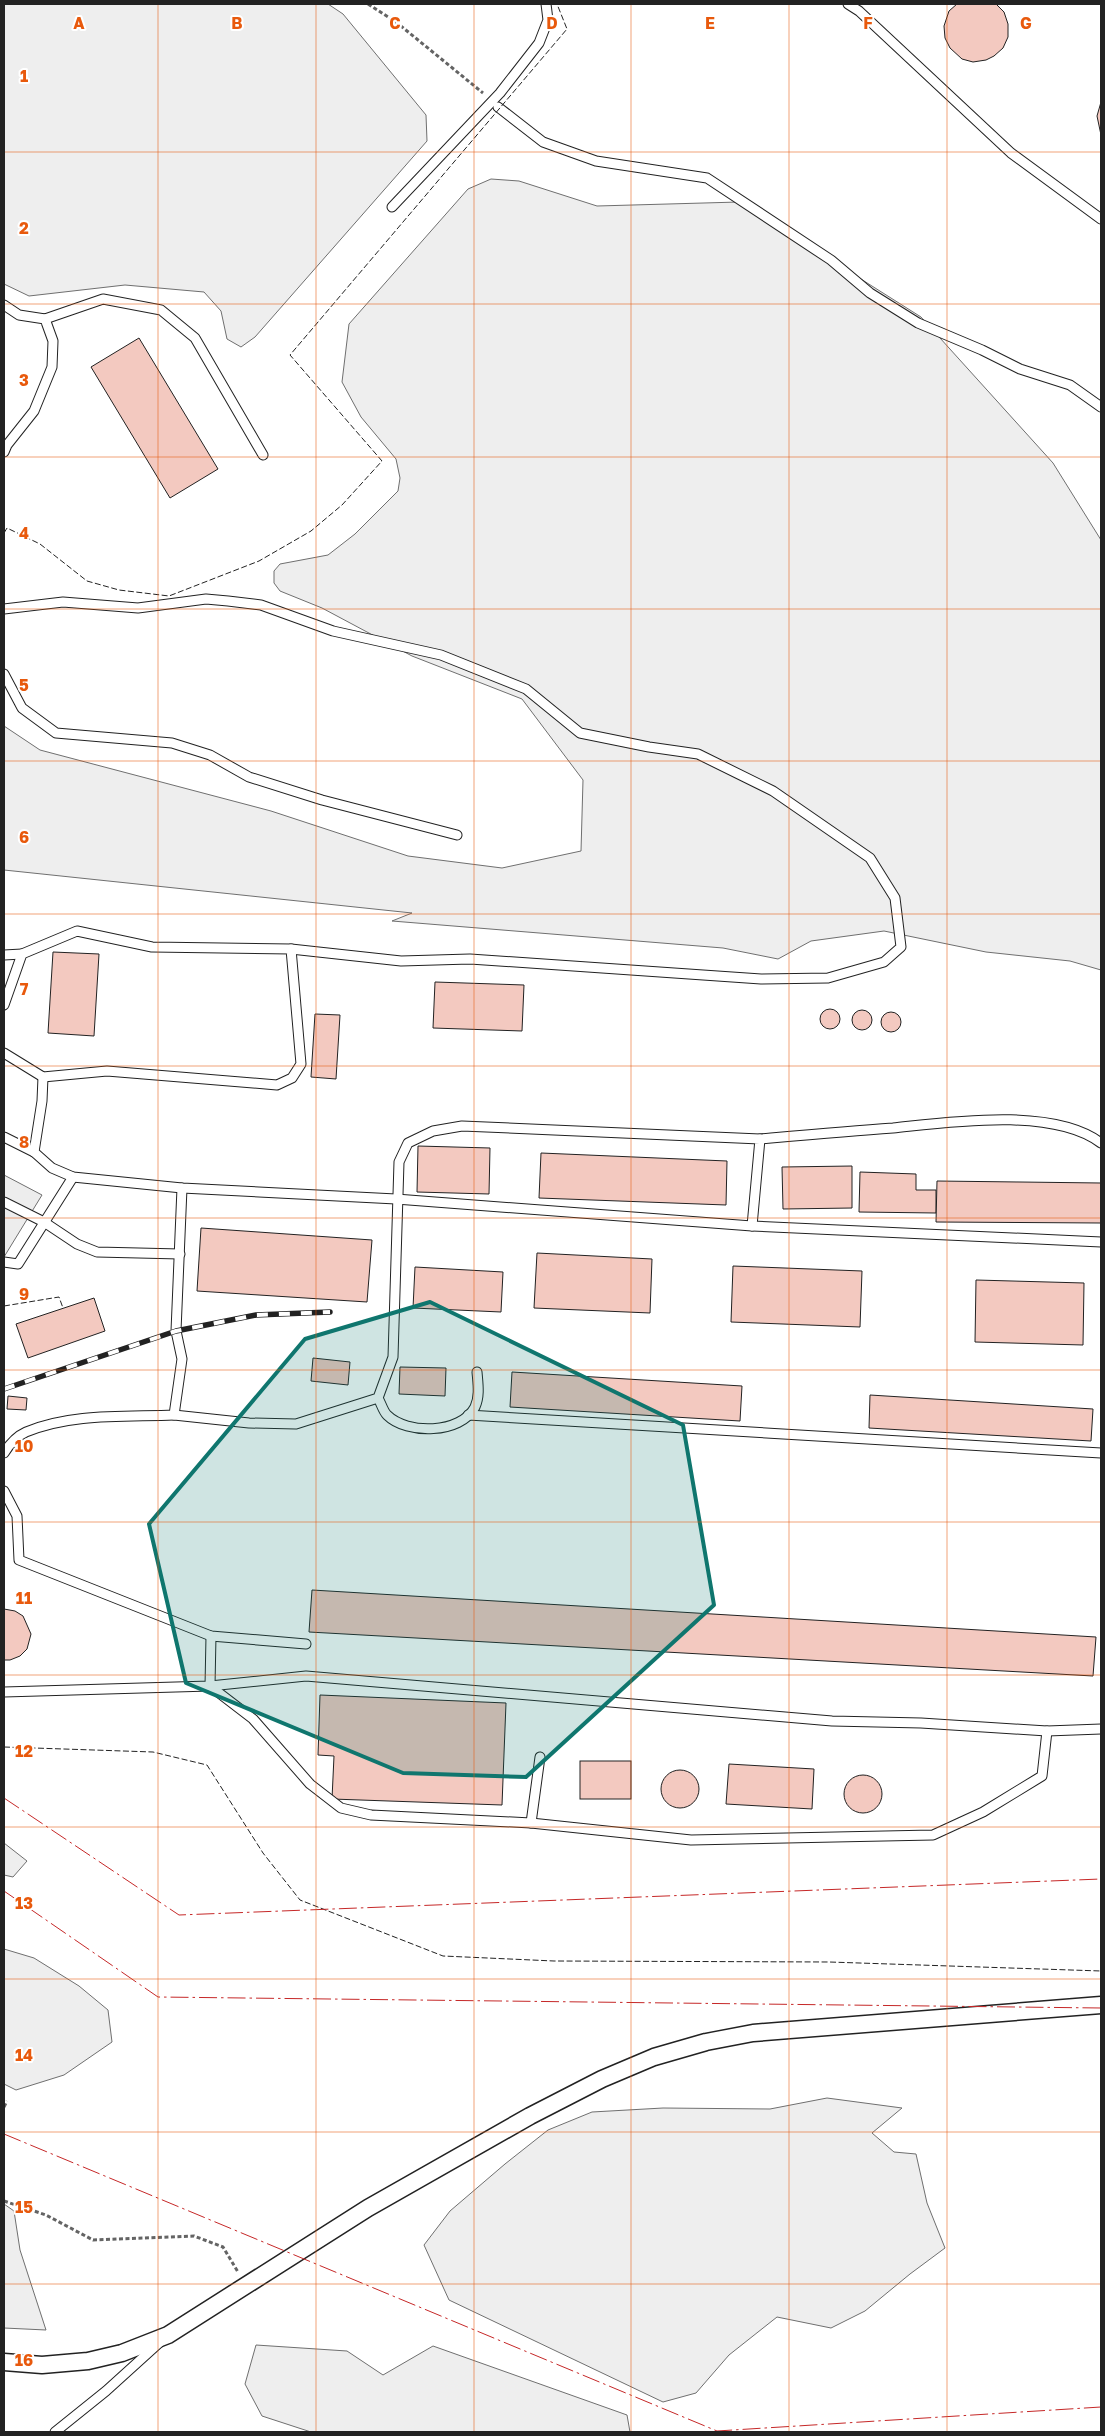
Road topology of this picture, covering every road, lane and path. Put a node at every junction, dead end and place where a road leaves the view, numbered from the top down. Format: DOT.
graph roads {
  1 [pos="368,4"];
  2 [pos="546,4"];
  3 [pos="848,4"];
  4 [pos="495,104"];
  5 [pos="392,207"];
  6 [pos="1101,219"];
  7 [pos="4,305"];
  8 [pos="45,320"];
  9 [pos="1101,407"];
  10 [pos="4,452"];
  11 [pos="263,455"];
  12 [pos="4,609"];
  13 [pos="4,674"];
  14 [pos="457,834"];
  15 [pos="292,949"];
  16 [pos="22,954"];
  17 [pos="4,955"];
  18 [pos="4,1004"];
  19 [pos="4,1053"];
  20 [pos="43,1077"];
  21 [pos="4,1137"];
  22 [pos="760,1139"];
  23 [pos="1101,1143"];
  24 [pos="34,1152"];
  25 [pos="73,1177"];
  26 [pos="182,1188"];
  27 [pos="396,1200"];
  28 [pos="4,1202"];
  29 [pos="44,1222"];
  30 [pos="752,1226"];
  31 [pos="1101,1242"];
  32 [pos="180,1254"];
  33 [pos="4,1262"];
  34 [pos="477,1372"];
  35 [pos="378,1398"];
  36 [pos="174,1415"];
  37 [pos="468,1415"];
  38 [pos="4,1453"];
  39 [pos="1101,1453"];
  40 [pos="4,1491"];
  41 [pos="211,1636"];
  42 [pos="306,1644"];
  43 [pos="210,1686"];
  44 [pos="4,1692"];
  45 [pos="1101,1729"];
  46 [pos="1047,1731"];
  47 [pos="540,1757"];
  48 [pos="531,1822"];
  49 [pos="1101,2006"];
  50 [pos="7,2101"];
  51 [pos="4,2107"];
  52 [pos="4,2201"];
  53 [pos="246,2286"];
  54 [pos="168,2335"];
  55 [pos="4,2362"];
  56 [pos="55,2432"];
  1 -- 4 [label="path"];
  2 -- 4 [label="lane"];
  3 -- 6 [label="lane"];
  4 -- 5 [label="lane"];
  4 -- 9 [label="lane"];
  7 -- 8 [label="lane"];
  8 -- 10 [label="lane"];
  8 -- 11 [label="lane"];
  12 -- 15 [label="lane"];
  13 -- 14 [label="lane"];
  15 -- 16 [label="lane"];
  15 -- 20 [label="lane"];
  16 -- 17 [label="lane"];
  16 -- 18 [label="lane"];
  19 -- 20 [label="lane"];
  20 -- 24 [label="lane"];
  21 -- 24 [label="lane"];
  22 -- 23 [label="lane"];
  22 -- 27 [label="lane"];
  22 -- 30 [label="lane"];
  24 -- 25 [label="lane"];
  25 -- 26 [label="lane"];
  25 -- 29 [label="lane"];
  26 -- 27 [label="lane"];
  26 -- 32 [label="lane"];
  27 -- 30 [label="lane"];
  27 -- 35 [label="lane"];
  28 -- 29 [label="lane"];
  29 -- 32 [label="lane"];
  29 -- 33 [label="lane"];
  30 -- 31 [label="lane"];
  32 -- 36 [label="lane"];
  34 -- 37 [label="lane"];
  35 -- 36 [label="lane"];
  35 -- 37 [label="lane"];
  36 -- 38 [label="lane"];
  37 -- 39 [label="lane"];
  40 -- 41 [label="lane"];
  41 -- 42 [label="lane"];
  41 -- 43 [label="lane"];
  43 -- 44 [label="lane"];
  43 -- 46 [label="lane"];
  43 -- 48 [label="lane"];
  45 -- 46 [label="lane"];
  46 -- 48 [label="lane"];
  47 -- 48 [label="lane"];
  49 -- 53 [label="street"];
  50 -- 51 [label="path"];
  52 -- 53 [label="path"];
  53 -- 54 [label="street"];
  54 -- 55 [label="street"];
  54 -- 56 [label="lane"];
}
